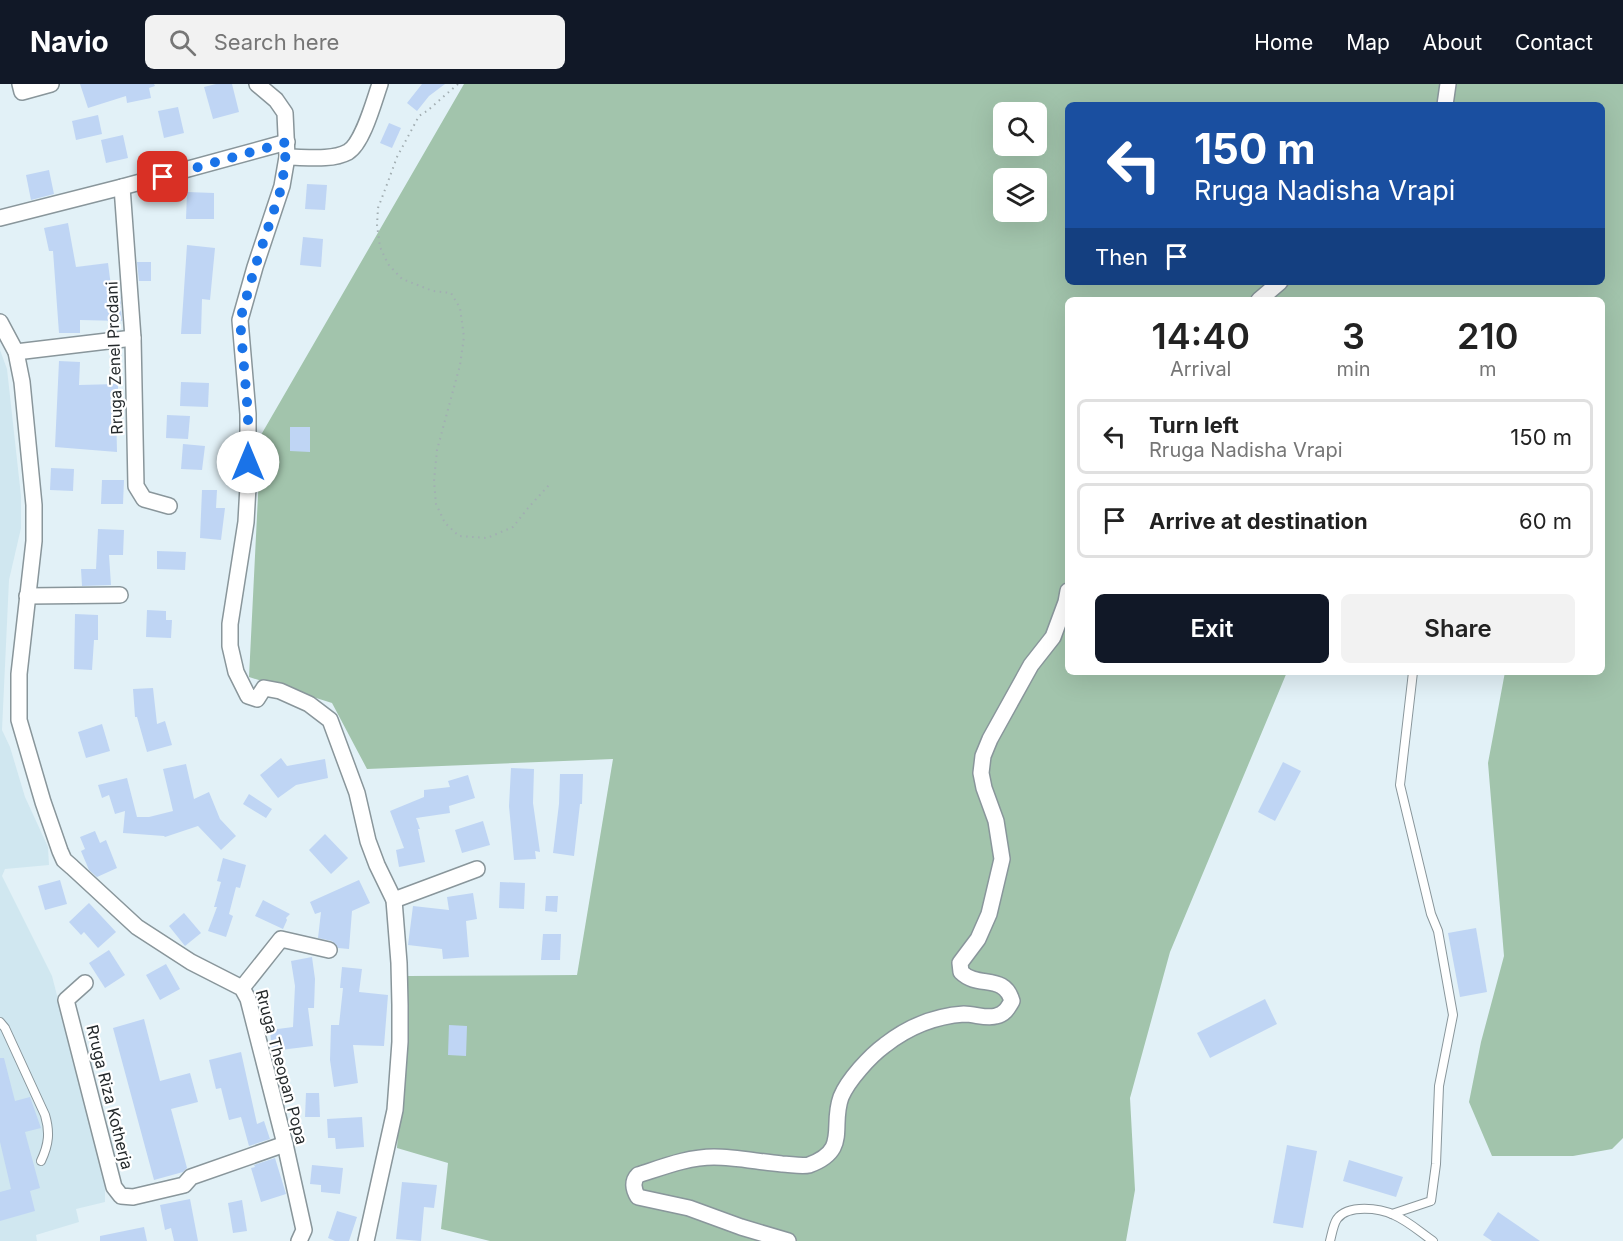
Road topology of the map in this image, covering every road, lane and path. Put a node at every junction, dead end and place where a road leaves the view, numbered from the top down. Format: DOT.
graph roads {
  1 [pos="20,84"];
  2 [pos="51,84"];
  3 [pos="257,84"];
  4 [pos="380,84"];
  5 [pos="458,84"];
  6 [pos="1448,84"];
  7 [pos="1445,102"];
  8 [pos="287,149"];
  9 [pos="122,187"];
  10 [pos="0,218"];
  11 [pos="1276,285"];
  12 [pos="1262,297"];
  13 [pos="0,322"];
  14 [pos="133,338"];
  15 [pos="16,352"];
  16 [pos="549,485"];
  17 [pos="170,506"];
  18 [pos="120,595"];
  19 [pos="27,596"];
  20 [pos="1065,605"];
  21 [pos="1413,675"];
  22 [pos="477,869"];
  23 [pos="394,900"];
  24 [pos="329,950"];
  25 [pos="85,983"];
  26 [pos="242,988"];
  27 [pos="0,1022"];
  28 [pos="285,1144"];
  29 [pos="41,1161"];
  30 [pos="1392,1214"];
  31 [pos="299,1241"];
  32 [pos="366,1241"];
  33 [pos="788,1241"];
  34 [pos="1330,1241"];
  35 [pos="1433,1241"];
  1 -- 2 [label="street"];
  3 -- 8 [label="street"];
  4 -- 8 [label="street"];
  5 -- 16 [label="path"];
  6 -- 7 [label="street"];
  8 -- 9 [label="street"];
  8 -- 23 [label="street"];
  9 -- 10 [label="street"];
  9 -- 14 [label="street, Rruga Zenel Prodani"];
  11 -- 12 [label="street"];
  13 -- 15 [label="street, Rruga Theopan Popa"];
  14 -- 15 [label="street"];
  14 -- 17 [label="street, Rruga Zenel Prodani"];
  15 -- 19 [label="street, Rruga Theopan Popa"];
  18 -- 19 [label="street"];
  19 -- 26 [label="street, Rruga Theopan Popa"];
  20 -- 33 [label="street"];
  21 -- 30 [label="lane"];
  22 -- 23 [label="street"];
  23 -- 32 [label="street"];
  24 -- 26 [label="street"];
  25 -- 28 [label="street, Rruga Riza Kotherja"];
  26 -- 28 [label="street, Rruga Theopan Popa"];
  27 -- 29 [label="lane"];
  28 -- 31 [label="street, Rruga Theopan Popa"];
  30 -- 34 [label="lane"];
  30 -- 35 [label="lane"];
}
